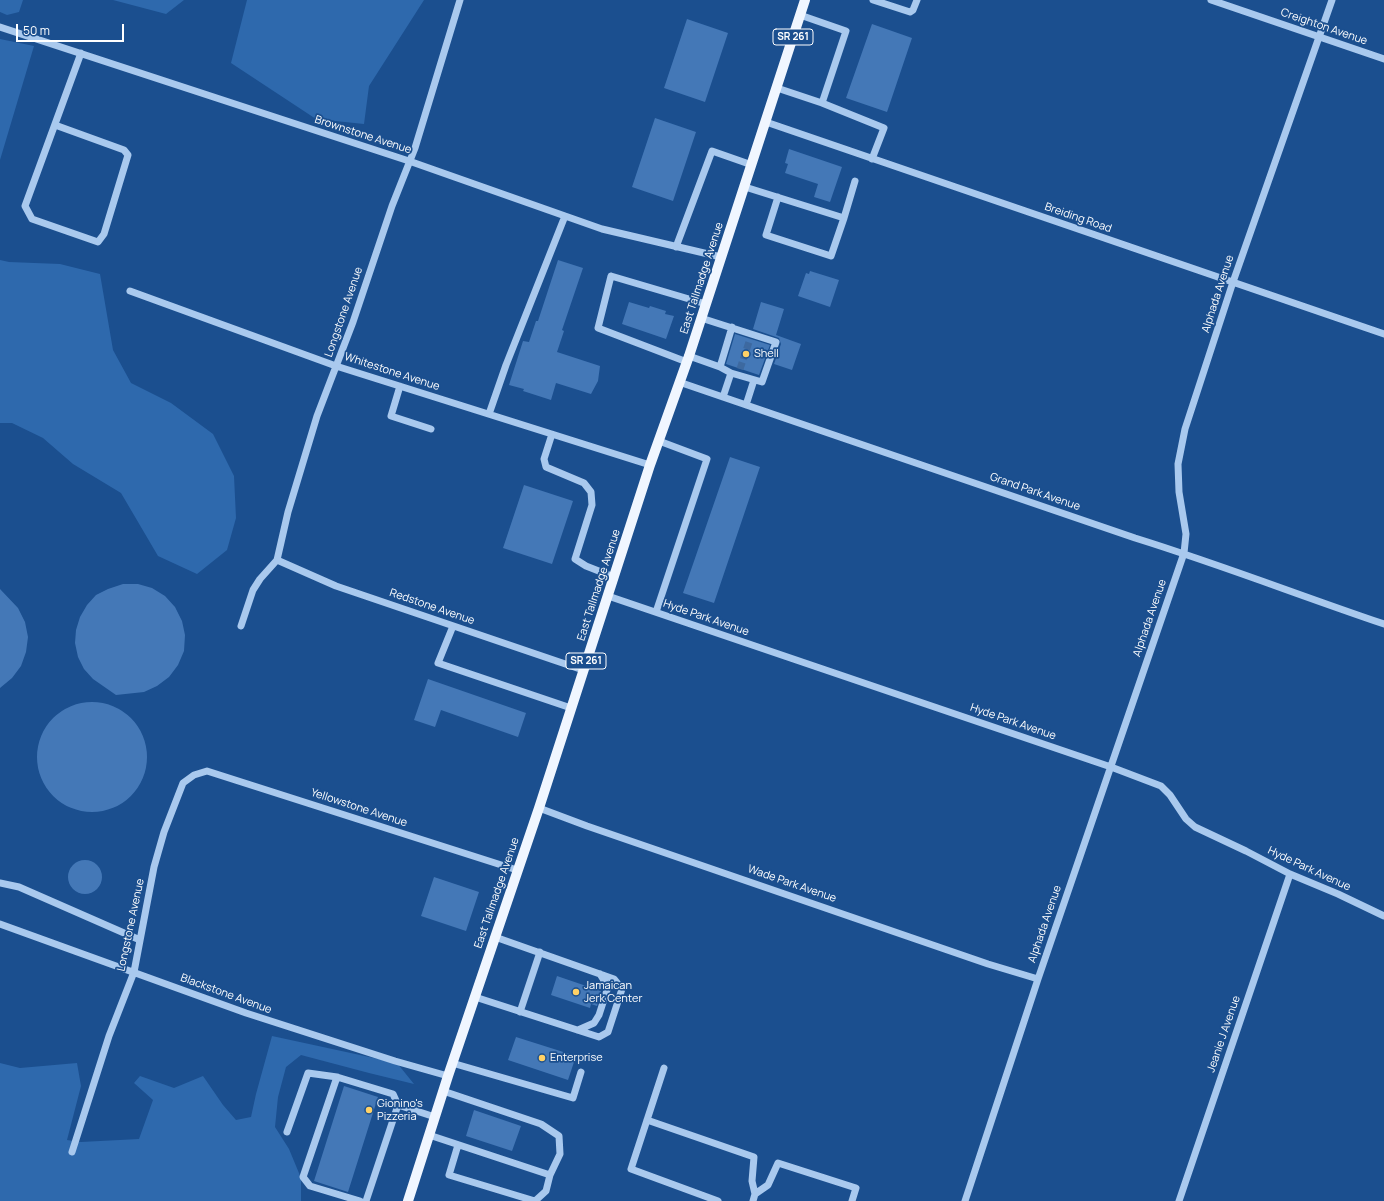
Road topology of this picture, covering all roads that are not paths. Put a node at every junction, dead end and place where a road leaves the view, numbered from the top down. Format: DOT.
graph roads {
  1 [pos="460,0"];
  2 [pos="805,0"];
  3 [pos="874,0"];
  4 [pos="917,0"];
  5 [pos="1212,0"];
  6 [pos="1332,0"];
  7 [pos="800,15"];
  8 [pos="0,27"];
  9 [pos="1318,36"];
  10 [pos="81,53"];
  11 [pos="1384,59"];
  12 [pos="777,88"];
  13 [pos="822,103"];
  14 [pos="766,122"];
  15 [pos="55,125"];
  16 [pos="872,159"];
  17 [pos="409,161"];
  18 [pos="752,164"];
  19 [pos="855,181"];
  20 [pos="745,187"];
  21 [pos="778,197"];
  22 [pos="565,216"];
  23 [pos="844,218"];
  24 [pos="676,246"];
  25 [pos="721,257"];
  26 [pos="1233,282"];
  27 [pos="130,292"];
  28 [pos="706,304"];
  29 [pos="701,318"];
  30 [pos="732,327"];
  31 [pos="1384,334"];
  32 [pos="688,359"];
  33 [pos="336,366"];
  34 [pos="720,367"];
  35 [pos="731,373"];
  36 [pos="754,380"];
  37 [pos="679,382"];
  38 [pos="400,386"];
  39 [pos="723,397"];
  40 [pos="746,405"];
  41 [pos="489,414"];
  42 [pos="431,429"];
  43 [pos="552,434"];
  44 [pos="659,441"];
  45 [pos="650,465"];
  46 [pos="1184,553"];
  47 [pos="277,560"];
  48 [pos="614,577"];
  49 [pos="608,596"];
  50 [pos="656,612"];
  51 [pos="1384,624"];
  52 [pos="241,626"];
  53 [pos="453,626"];
  54 [pos="583,670"];
  55 [pos="571,708"];
  56 [pos="1111,767"];
  57 [pos="194,775"];
  58 [pos="539,808"];
  59 [pos="518,870"];
  60 [pos="1290,874"];
  61 [pos="0,883"];
  62 [pos="1384,916"];
  63 [pos="0,924"];
  64 [pos="495,937"];
  65 [pos="140,940"];
  66 [pos="540,952"];
  67 [pos="134,972"];
  68 [pos="600,974"];
  69 [pos="1038,979"];
  70 [pos="475,997"];
  71 [pos="520,1012"];
  72 [pos="578,1030"];
  73 [pos="452,1063"];
  74 [pos="664,1068"];
  75 [pos="582,1072"];
  76 [pos="448,1076"];
  77 [pos="337,1077"];
  78 [pos="443,1091"];
  79 [pos="398,1105"];
  80 [pos="435,1117"];
  81 [pos="647,1120"];
  82 [pos="287,1132"];
  83 [pos="429,1136"];
  84 [pos="458,1145"];
  85 [pos="72,1152"];
  86 [pos="550,1175"];
  87 [pos="754,1197"];
  88 [pos="360,1201"];
  89 [pos="366,1201"];
  90 [pos="408,1201"];
  91 [pos="535,1201"];
  92 [pos="718,1201"];
  93 [pos="852,1201"];
  94 [pos="965,1201"];
  95 [pos="1179,1201"];
  1 -- 17 [label="street, Longstone Avenue"];
  2 -- 7 [label="main road, East Tallmadge Avenue / SR 261"];
  3 -- 4 [label="street"];
  5 -- 9 [label="street, Creighton Avenue"];
  6 -- 9 [label="street, Alphada Avenue"];
  7 -- 12 [label="main road, East Tallmadge Avenue / SR 261"];
  7 -- 13 [label="street"];
  8 -- 10 [label="street, Brownstone Avenue"];
  9 -- 11 [label="street, Creighton Avenue"];
  9 -- 26 [label="street, Alphada Avenue"];
  10 -- 15 [label="street"];
  10 -- 17 [label="street, Brownstone Avenue"];
  12 -- 13 [label="street"];
  12 -- 14 [label="main road, East Tallmadge Avenue / SR 261"];
  13 -- 16 [label="street"];
  14 -- 16 [label="street, Breiding Road"];
  14 -- 18 [label="main road, East Tallmadge Avenue / SR 261"];
  15 -- 15 [label="street"];
  16 -- 26 [label="street, Breiding Road"];
  17 -- 22 [label="street, Brownstone Avenue"];
  17 -- 33 [label="street, Longstone Avenue"];
  18 -- 20 [label="main road, East Tallmadge Avenue / SR 261"];
  18 -- 24 [label="street"];
  19 -- 23 [label="street"];
  20 -- 21 [label="street"];
  20 -- 25 [label="main road, East Tallmadge Avenue / SR 261"];
  21 -- 23 [label="street"];
  21 -- 23 [label="street"];
  22 -- 24 [label="street, Brownstone Avenue"];
  22 -- 41 [label="street"];
  24 -- 25 [label="street, Brownstone Avenue"];
  25 -- 28 [label="main road, East Tallmadge Avenue / SR 261"];
  26 -- 31 [label="street, Breiding Road"];
  26 -- 46 [label="street, Alphada Avenue"];
  27 -- 33 [label="street, Whitestone Avenue"];
  28 -- 29 [label="main road, East Tallmadge Avenue / SR 261"];
  28 -- 32 [label="street"];
  29 -- 30 [label="street"];
  29 -- 32 [label="main road, East Tallmadge Avenue / SR 261"];
  30 -- 34 [label="street"];
  30 -- 36 [label="street"];
  32 -- 34 [label="street"];
  32 -- 37 [label="main road, East Tallmadge Avenue / SR 261"];
  33 -- 38 [label="street, Whitestone Avenue"];
  33 -- 47 [label="street, Longstone Avenue"];
  34 -- 35 [label="street"];
  35 -- 36 [label="street"];
  35 -- 39 [label="street"];
  36 -- 40 [label="street"];
  37 -- 39 [label="street, Grand Park Avenue"];
  37 -- 44 [label="main road, East Tallmadge Avenue / SR 261"];
  38 -- 41 [label="street, Whitestone Avenue"];
  38 -- 42 [label="street"];
  39 -- 40 [label="street, Grand Park Avenue"];
  40 -- 46 [label="street, Grand Park Avenue"];
  41 -- 43 [label="street, Whitestone Avenue"];
  43 -- 45 [label="street, Whitestone Avenue"];
  43 -- 48 [label="street"];
  44 -- 45 [label="main road, East Tallmadge Avenue / SR 261"];
  44 -- 50 [label="street"];
  45 -- 48 [label="main road, East Tallmadge Avenue / SR 261"];
  46 -- 51 [label="street, Grand Park Avenue"];
  46 -- 56 [label="street, Alphada Avenue"];
  47 -- 52 [label="street, Longstone Avenue"];
  47 -- 53 [label="street, Redstone Avenue"];
  48 -- 49 [label="main road, East Tallmadge Avenue / SR 261"];
  49 -- 50 [label="street, Hyde Park Avenue"];
  49 -- 54 [label="main road, East Tallmadge Avenue / SR 261"];
  50 -- 56 [label="street, Hyde Park Avenue"];
  53 -- 54 [label="street, Redstone Avenue"];
  53 -- 55 [label="street"];
  54 -- 55 [label="main road, East Tallmadge Avenue / SR 261"];
  55 -- 58 [label="main road, East Tallmadge Avenue / SR 261"];
  56 -- 60 [label="street, Hyde Park Avenue"];
  56 -- 69 [label="street, Alphada Avenue"];
  57 -- 59 [label="street, Yellowstone Avenue"];
  57 -- 65 [label="street, Longstone Avenue"];
  58 -- 59 [label="main road, East Tallmadge Avenue / SR 261"];
  58 -- 69 [label="street, Wade Park Avenue"];
  59 -- 64 [label="main road, East Tallmadge Avenue / SR 261"];
  60 -- 62 [label="street, Hyde Park Avenue"];
  60 -- 95 [label="street, Jeanie J Avenue"];
  61 -- 65 [label="street"];
  63 -- 67 [label="street, Blackstone Avenue"];
  64 -- 66 [label="street"];
  64 -- 70 [label="main road, East Tallmadge Avenue / SR 261"];
  65 -- 67 [label="street, Longstone Avenue"];
  66 -- 68 [label="street"];
  66 -- 71 [label="street"];
  67 -- 76 [label="street, Blackstone Avenue"];
  67 -- 85 [label="street, Longstone Avenue"];
  68 -- 72 [label="street"];
  68 -- 72 [label="street"];
  69 -- 94 [label="street, Alphada Avenue"];
  70 -- 71 [label="street"];
  70 -- 73 [label="main road, East Tallmadge Avenue / SR 261"];
  71 -- 72 [label="street"];
  73 -- 75 [label="street"];
  73 -- 76 [label="main road, East Tallmadge Avenue / SR 261"];
  74 -- 81 [label="street"];
  76 -- 78 [label="main road, East Tallmadge Avenue / SR 261"];
  77 -- 79 [label="street"];
  77 -- 82 [label="street"];
  77 -- 88 [label="street"];
  78 -- 80 [label="main road, East Tallmadge Avenue / SR 261"];
  78 -- 86 [label="street"];
  79 -- 80 [label="street"];
  79 -- 89 [label="street"];
  80 -- 83 [label="main road, East Tallmadge Avenue / SR 261"];
  81 -- 87 [label="street"];
  81 -- 92 [label="street"];
  83 -- 84 [label="street"];
  83 -- 90 [label="main road, East Tallmadge Avenue / SR 261"];
  84 -- 86 [label="street"];
  84 -- 91 [label="street"];
  86 -- 91 [label="street"];
  87 -- 93 [label="street"];
}
